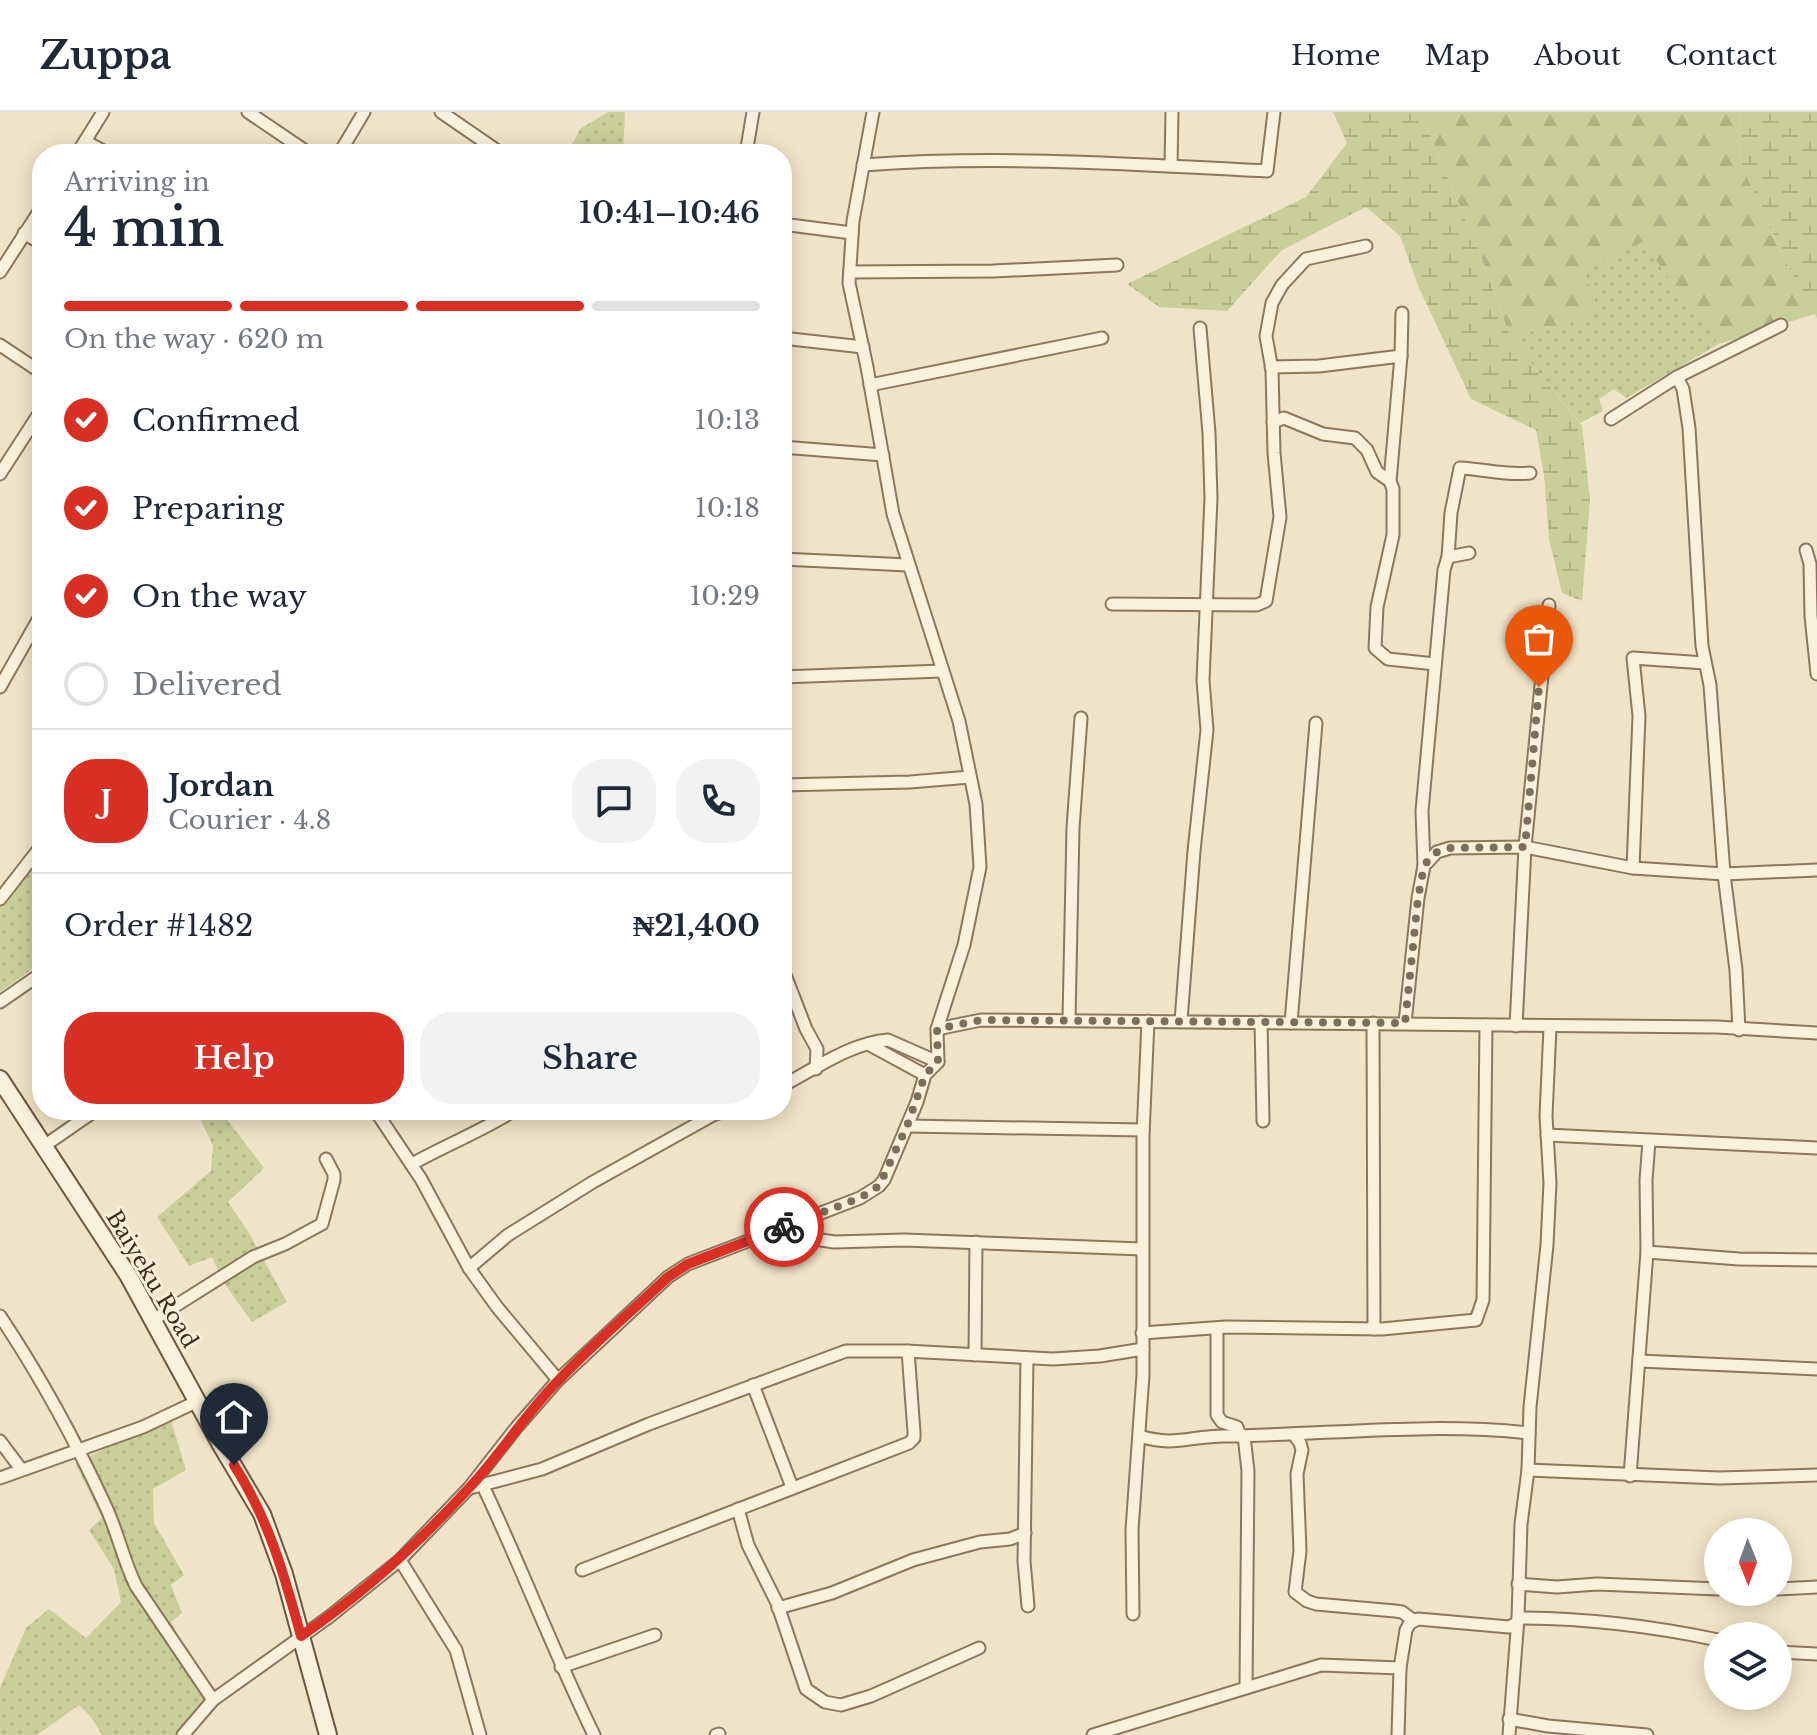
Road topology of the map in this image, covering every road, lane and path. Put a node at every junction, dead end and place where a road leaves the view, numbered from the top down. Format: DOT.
graph roads {
  1 [pos="103,112"];
  2 [pos="248,112"];
  3 [pos="364,112"];
  4 [pos="441,112"];
  5 [pos="753,112"];
  6 [pos="873,112"];
  7 [pos="1172,112"];
  8 [pos="1274,112"];
  9 [pos="85,141"];
  10 [pos="83,144"];
  11 [pos="91,144"];
  12 [pos="295,144"];
  13 [pos="345,144"];
  14 [pos="487,144"];
  15 [pos="748,144"];
  16 [pos="863,165"];
  17 [pos="1171,166"];
  18 [pos="32,221"];
  19 [pos="792,225"];
  20 [pos="24,233"];
  21 [pos="852,233"];
  22 [pos="32,238"];
  23 [pos="1366,246"];
  24 [pos="1117,265"];
  25 [pos="0,272"];
  26 [pos="850,272"];
  27 [pos="1402,313"];
  28 [pos="1781,325"];
  29 [pos="1200,328"];
  30 [pos="1102,338"];
  31 [pos="792,339"];
  32 [pos="0,345"];
  33 [pos="863,347"];
  34 [pos="1401,356"];
  35 [pos="32,366"];
  36 [pos="1271,367"];
  37 [pos="1677,377"];
  38 [pos="870,385"];
  39 [pos="1611,419"];
  40 [pos="1273,422"];
  41 [pos="32,424"];
  42 [pos="792,448"];
  43 [pos="883,455"];
  44 [pos="1530,473"];
  45 [pos="0,474"];
  46 [pos="1390,481"];
  47 [pos="1806,550"];
  48 [pos="1469,553"];
  49 [pos="1448,557"];
  50 [pos="792,559"];
  51 [pos="908,565"];
  52 [pos="1112,604"];
  53 [pos="1207,604"];
  54 [pos="1549,605"];
  55 [pos="32,631"];
  56 [pos="1705,663"];
  57 [pos="1435,664"];
  58 [pos="942,671"];
  59 [pos="1817,674"];
  60 [pos="792,677"];
  61 [pos="0,687"];
  62 [pos="1081,718"];
  63 [pos="1316,723"];
  64 [pos="970,777"];
  65 [pos="792,785"];
  66 [pos="1525,847"];
  67 [pos="32,858"];
  68 [pos="1424,866"];
  69 [pos="1633,868"];
  70 [pos="1817,870"];
  71 [pos="1724,874"];
  72 [pos="0,899"];
  73 [pos="32,980"];
  74 [pos="792,993"];
  75 [pos="0,1002"];
  76 [pos="1069,1020"];
  77 [pos="1148,1021"];
  78 [pos="1181,1021"];
  79 [pos="1261,1022"];
  80 [pos="1291,1023"];
  81 [pos="1373,1023"];
  82 [pos="1405,1023"];
  83 [pos="1486,1025"];
  84 [pos="1516,1026"];
  85 [pos="1550,1027"];
  86 [pos="937,1029"];
  87 [pos="1739,1030"];
  88 [pos="1817,1033"];
  89 [pos="868,1044"];
  90 [pos="817,1049"];
  91 [pos="835,1058"];
  92 [pos="938,1062"];
  93 [pos="816,1069"];
  94 [pos="925,1075"];
  95 [pos="0,1079"];
  96 [pos="792,1081"];
  97 [pos="82,1120"];
  98 [pos="382,1120"];
  99 [pos="499,1120"];
  100 [pos="704,1120"];
  101 [pos="1263,1121"];
  102 [pos="907,1126"];
  103 [pos="1143,1130"];
  104 [pos="1547,1135"];
  105 [pos="1649,1141"];
  106 [pos="44,1146"];
  107 [pos="1817,1148"];
  108 [pos="326,1159"];
  109 [pos="412,1164"];
  110 [pos="795,1223"];
  111 [pos="976,1242"];
  112 [pos="1142,1249"];
  113 [pos="1647,1252"];
  114 [pos="1817,1260"];
  115 [pos="469,1268"];
  116 [pos="0,1316"];
  117 [pos="153,1320"];
  118 [pos="1217,1328"];
  119 [pos="1374,1329"];
  120 [pos="1142,1333"];
  121 [pos="1143,1349"];
  122 [pos="908,1351"];
  123 [pos="975,1355"];
  124 [pos="1027,1358"];
  125 [pos="1639,1361"];
  126 [pos="1817,1369"];
  127 [pos="558,1380"];
  128 [pos="753,1385"];
  129 [pos="198,1401"];
  130 [pos="1529,1433"];
  131 [pos="1139,1436"];
  132 [pos="1242,1436"];
  133 [pos="1295,1436"];
  134 [pos="0,1441"];
  135 [pos="78,1450"];
  136 [pos="486,1468"];
  137 [pos="21,1469"];
  138 [pos="1528,1470"];
  139 [pos="1817,1475"];
  140 [pos="1630,1476"];
  141 [pos="0,1478"];
  142 [pos="500,1482"];
  143 [pos="483,1486"];
  144 [pos="792,1487"];
  145 [pos="469,1488"];
  146 [pos="738,1509"];
  147 [pos="1025,1533"];
  148 [pos="1010,1539"];
  149 [pos="1024,1550"];
  150 [pos="400,1560"];
  151 [pos="582,1570"];
  152 [pos="1518,1584"];
  153 [pos="1817,1587"];
  154 [pos="1704,1588"];
  155 [pos="1792,1588"];
  156 [pos="1028,1606"];
  157 [pos="778,1608"];
  158 [pos="1133,1614"];
  159 [pos="1413,1620"];
  160 [pos="1515,1625"];
  161 [pos="655,1635"];
  162 [pos="301,1636"];
  163 [pos="1704,1637"];
  164 [pos="979,1648"];
  165 [pos="1792,1653"];
  166 [pos="1817,1654"];
  167 [pos="561,1667"];
  168 [pos="1400,1668"];
  169 [pos="1246,1687"];
  170 [pos="213,1700"];
  171 [pos="1509,1719"];
  172 [pos="183,1735"];
  173 [pos="328,1735"];
  174 [pos="480,1735"];
  175 [pos="594,1735"];
  176 [pos="1093,1735"];
  177 [pos="1398,1735"];
  178 [pos="1509,1735"];
  179 [pos="1647,1735"];
  1 -- 9 [label="street"];
  2 -- 12 [label="street"];
  3 -- 13 [label="street"];
  4 -- 14 [label="street"];
  5 -- 15 [label="street"];
  6 -- 16 [label="street"];
  7 -- 17 [label="street"];
  8 -- 17 [label="street"];
  9 -- 10 [label="street"];
  9 -- 11 [label="street"];
  16 -- 17 [label="street"];
  16 -- 21 [label="street"];
  18 -- 20 [label="street"];
  19 -- 21 [label="street"];
  20 -- 22 [label="street"];
  20 -- 25 [label="street"];
  21 -- 26 [label="street"];
  23 -- 36 [label="street"];
  24 -- 26 [label="street"];
  26 -- 33 [label="street"];
  27 -- 34 [label="street"];
  28 -- 37 [label="street"];
  29 -- 53 [label="street"];
  30 -- 38 [label="street"];
  31 -- 33 [label="street"];
  32 -- 35 [label="street"];
  33 -- 38 [label="street"];
  34 -- 36 [label="street"];
  34 -- 46 [label="street"];
  36 -- 40 [label="street"];
  37 -- 39 [label="street"];
  37 -- 56 [label="street"];
  38 -- 43 [label="street"];
  40 -- 46 [label="street"];
  40 -- 53 [label="street"];
  41 -- 45 [label="street"];
  42 -- 43 [label="street"];
  43 -- 51 [label="street"];
  44 -- 49 [label="street"];
  46 -- 57 [label="street"];
  47 -- 59 [label="street"];
  48 -- 49 [label="street"];
  49 -- 57 [label="street"];
  50 -- 51 [label="street"];
  51 -- 58 [label="street"];
  52 -- 53 [label="street"];
  53 -- 78 [label="street"];
  54 -- 66 [label="street"];
  55 -- 61 [label="street"];
  56 -- 69 [label="street"];
  56 -- 71 [label="street"];
  57 -- 68 [label="street"];
  58 -- 60 [label="street"];
  58 -- 64 [label="street"];
  62 -- 76 [label="street"];
  63 -- 80 [label="street"];
  64 -- 65 [label="street"];
  64 -- 86 [label="street"];
  66 -- 68 [label="street"];
  66 -- 69 [label="street"];
  66 -- 84 [label="street"];
  67 -- 72 [label="street"];
  68 -- 82 [label="street"];
  69 -- 71 [label="street"];
  70 -- 71 [label="street"];
  71 -- 87 [label="street"];
  73 -- 75 [label="street"];
  74 -- 90 [label="street"];
  76 -- 77 [label="street"];
  76 -- 86 [label="street"];
  77 -- 78 [label="street"];
  77 -- 103 [label="street"];
  78 -- 79 [label="street"];
  79 -- 80 [label="street"];
  79 -- 101 [label="street"];
  80 -- 81 [label="street"];
  81 -- 82 [label="street"];
  81 -- 119 [label="street"];
  82 -- 83 [label="street"];
  83 -- 84 [label="street"];
  83 -- 119 [label="street"];
  84 -- 85 [label="street"];
  85 -- 87 [label="street"];
  85 -- 104 [label="street"];
  86 -- 92 [label="street"];
  87 -- 88 [label="street"];
  89 -- 91 [label="street"];
  89 -- 92 [label="street"];
  89 -- 94 [label="street"];
  90 -- 91 [label="street"];
  90 -- 93 [label="street"];
  91 -- 93 [label="street"];
  92 -- 94 [label="street"];
  93 -- 96 [label="street"];
  94 -- 102 [label="street"];
  95 -- 106 [label="main road, Baiyeku Road"];
  97 -- 106 [label="street"];
  98 -- 109 [label="street"];
  99 -- 109 [label="street"];
  100 -- 115 [label="street"];
  102 -- 103 [label="street"];
  102 -- 110 [label="street"];
  103 -- 112 [label="street"];
  104 -- 105 [label="street"];
  104 -- 130 [label="street"];
  105 -- 107 [label="street"];
  105 -- 113 [label="street"];
  106 -- 117 [label="main road, Baiyeku Road"];
  108 -- 117 [label="street"];
  109 -- 115 [label="street"];
  110 -- 111 [label="street"];
  110 -- 127 [label="street"];
  111 -- 112 [label="street"];
  111 -- 123 [label="street"];
  112 -- 120 [label="street"];
  113 -- 114 [label="street"];
  113 -- 125 [label="street"];
  115 -- 127 [label="street"];
  116 -- 135 [label="street"];
  117 -- 129 [label="main road, Baiyeku Road"];
  118 -- 119 [label="street"];
  118 -- 120 [label="street"];
  118 -- 132 [label="street"];
  120 -- 121 [label="street"];
  121 -- 124 [label="street"];
  121 -- 131 [label="street"];
  122 -- 123 [label="street"];
  122 -- 128 [label="street"];
  122 -- 144 [label="street"];
  123 -- 124 [label="street"];
  124 -- 147 [label="street"];
  125 -- 126 [label="street"];
  125 -- 140 [label="street"];
  127 -- 136 [label="street"];
  128 -- 142 [label="street"];
  128 -- 144 [label="street"];
  129 -- 135 [label="street"];
  129 -- 162 [label="main road, Baiyeku Road"];
  130 -- 133 [label="street"];
  130 -- 138 [label="street"];
  131 -- 132 [label="street"];
  131 -- 158 [label="street"];
  132 -- 133 [label="street"];
  132 -- 169 [label="street"];
  133 -- 159 [label="street"];
  134 -- 137 [label="street"];
  135 -- 137 [label="street"];
  135 -- 170 [label="street"];
  136 -- 142 [label="street"];
  136 -- 145 [label="street"];
  137 -- 141 [label="street"];
  138 -- 140 [label="street"];
  138 -- 152 [label="street"];
  139 -- 140 [label="street"];
  142 -- 143 [label="street"];
  143 -- 145 [label="street"];
  143 -- 167 [label="street"];
  144 -- 146 [label="street"];
  145 -- 150 [label="street"];
  146 -- 151 [label="street"];
  146 -- 157 [label="street"];
  147 -- 148 [label="street"];
  147 -- 149 [label="street"];
  148 -- 149 [label="street"];
  148 -- 157 [label="street"];
  149 -- 156 [label="street"];
  150 -- 162 [label="street"];
  150 -- 174 [label="street"];
  152 -- 154 [label="street"];
  152 -- 160 [label="street"];
  153 -- 155 [label="street"];
  157 -- 164 [label="street"];
  159 -- 160 [label="street"];
  159 -- 168 [label="street"];
  160 -- 163 [label="street"];
  160 -- 171 [label="street"];
  161 -- 167 [label="street"];
  162 -- 170 [label="street"];
  162 -- 173 [label="main road, Baiyeku Road"];
  165 -- 166 [label="street"];
  167 -- 175 [label="street"];
  168 -- 169 [label="street"];
  168 -- 177 [label="street"];
  169 -- 176 [label="street"];
  170 -- 172 [label="street"];
  171 -- 178 [label="street"];
  171 -- 179 [label="street"];
}
